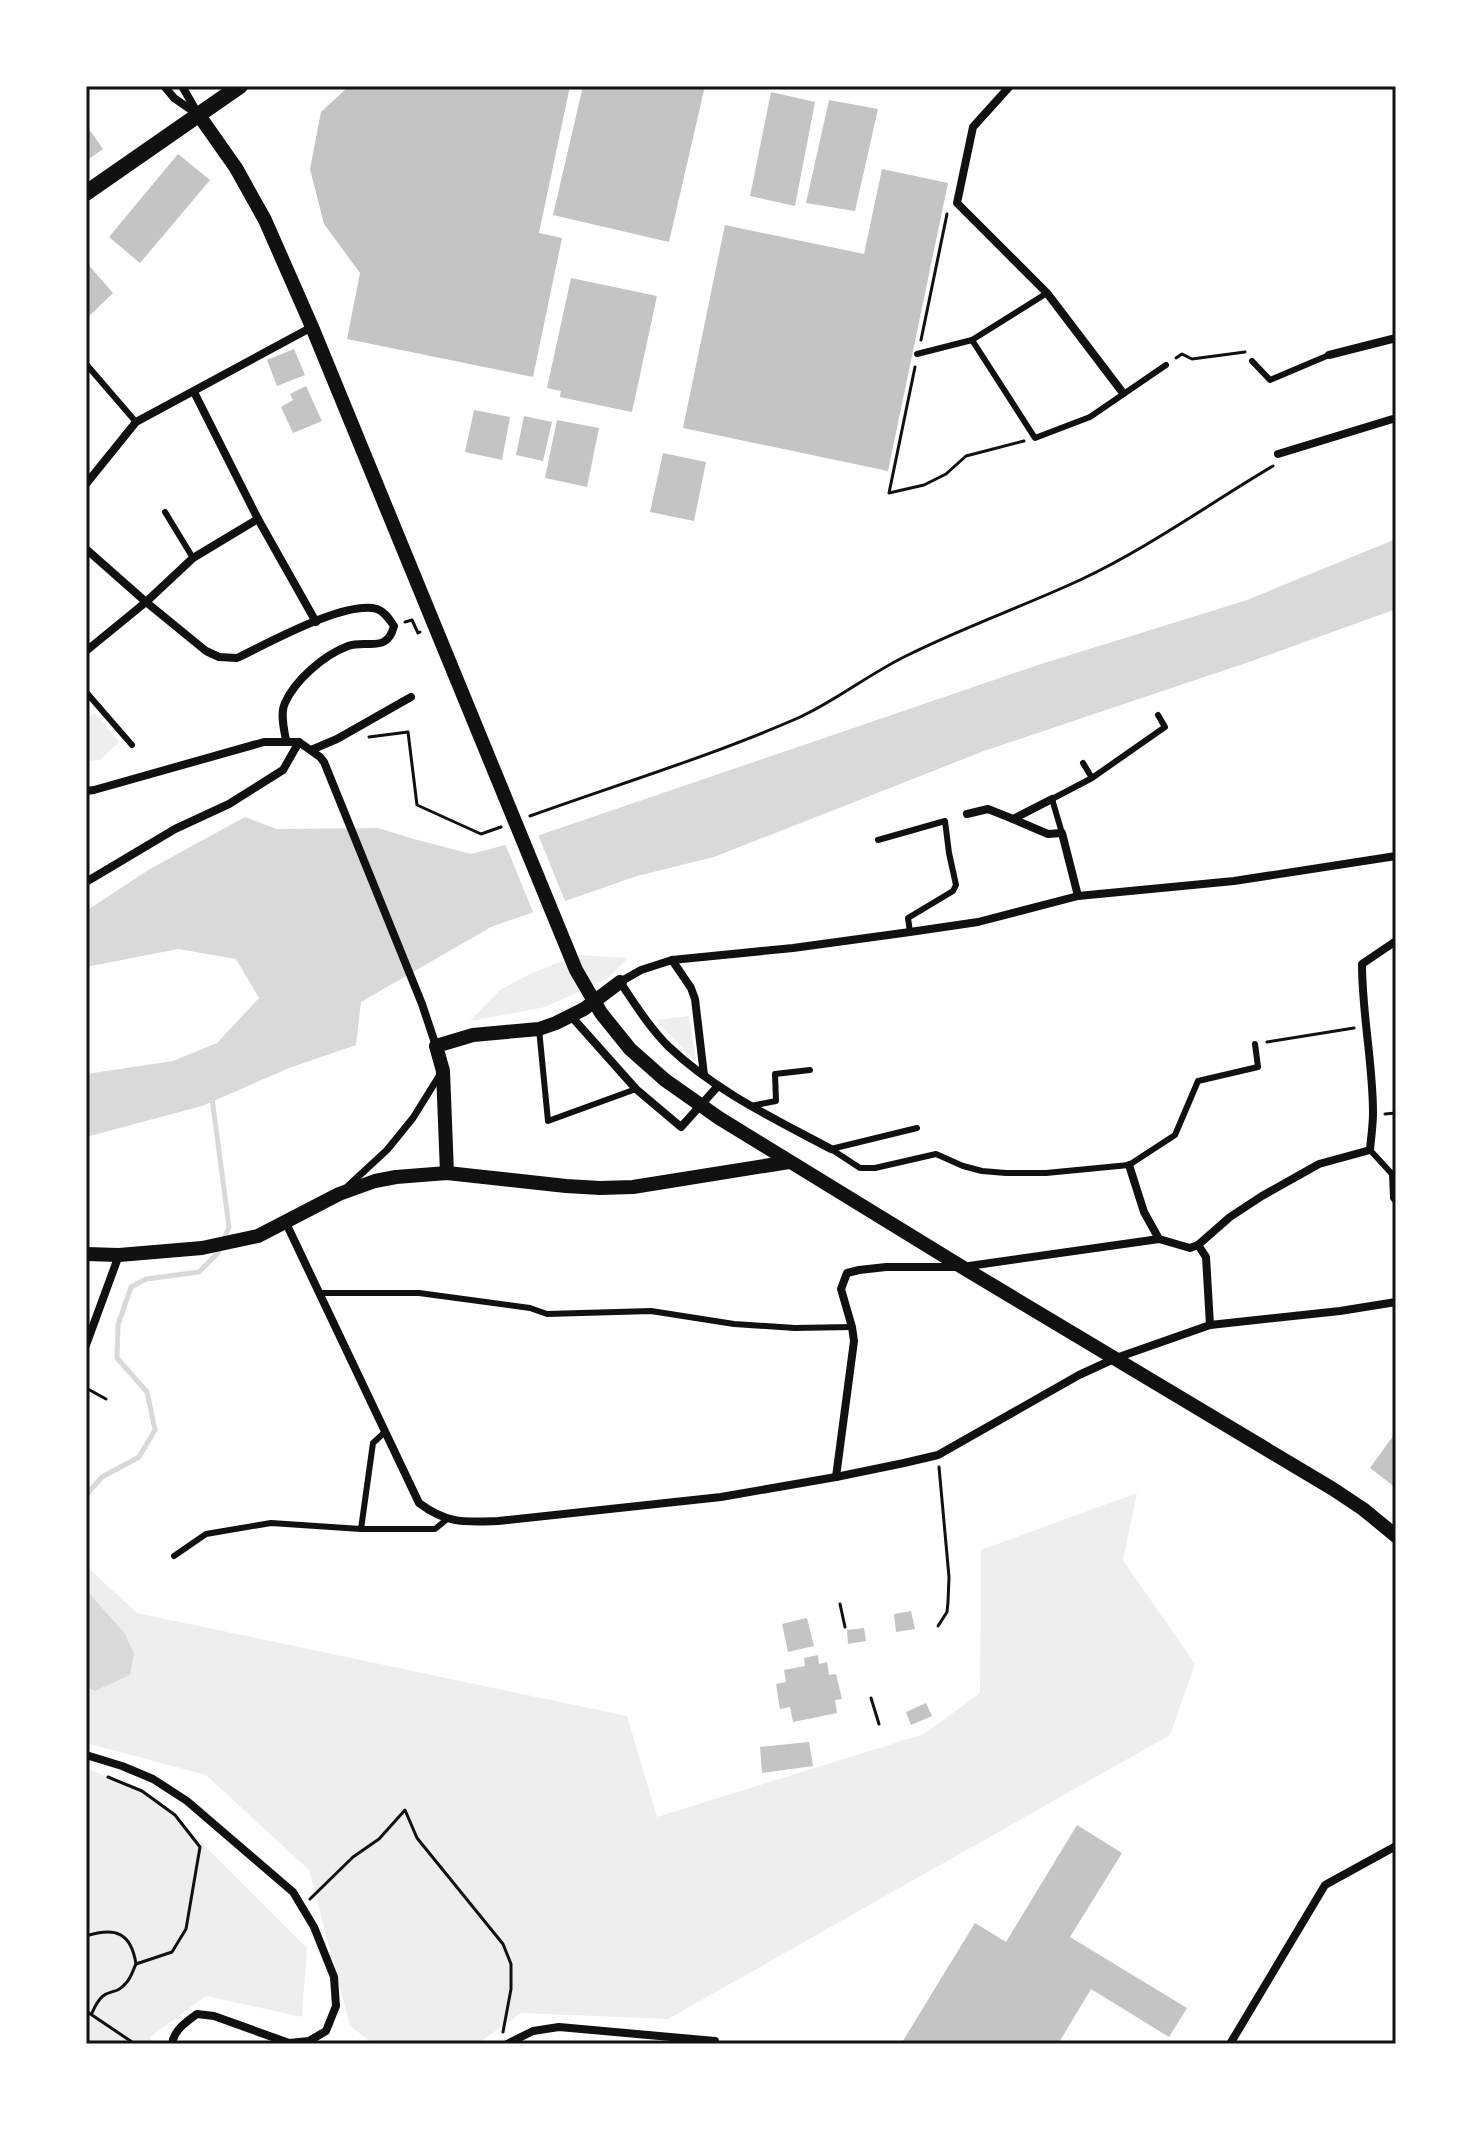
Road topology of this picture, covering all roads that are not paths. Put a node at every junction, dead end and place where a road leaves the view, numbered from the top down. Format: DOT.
graph roads {
  1 [pos="164,86"];
  2 [pos="182,86"];
  3 [pos="240,86"];
  4 [pos="1010,86"];
  5 [pos="198,114"];
  6 [pos="86,193"];
  7 [pos="1047,293"];
  8 [pos="312,327"];
  9 [pos="1396,338"];
  10 [pos="972,340"];
  11 [pos="917,354"];
  12 [pos="1329,355"];
  13 [pos="1252,361"];
  14 [pos="86,364"];
  15 [pos="1166,365"];
  16 [pos="194,392"];
  17 [pos="1123,393"];
  18 [pos="1396,418"];
  19 [pos="136,422"];
  20 [pos="1278,454"];
  21 [pos="86,484"];
  22 [pos="165,512"];
  23 [pos="258,519"];
  24 [pos="86,549"];
  25 [pos="193,558"];
  26 [pos="146,602"];
  27 [pos="316,622"];
  28 [pos="86,651"];
  29 [pos="86,692"];
  30 [pos="411,697"];
  31 [pos="1158,715"];
  32 [pos="286,740"];
  33 [pos="299,742"];
  34 [pos="132,745"];
  35 [pos="311,750"];
  36 [pos="1083,763"];
  37 [pos="1092,778"];
  38 [pos="86,791"];
  39 [pos="1052,799"];
  40 [pos="967,814"];
  41 [pos="1013,819"];
  42 [pos="1062,833"];
  43 [pos="878,840"];
  44 [pos="1396,856"];
  45 [pos="86,882"];
  46 [pos="1078,896"];
  47 [pos="910,932"];
  48 [pos="1396,941"];
  49 [pos="672,960"];
  50 [pos="620,982"];
  51 [pos="571,1016"];
  52 [pos="539,1029"];
  53 [pos="1255,1044"];
  54 [pos="436,1046"];
  55 [pos="810,1070"];
  56 [pos="443,1071"];
  57 [pos="704,1076"];
  58 [pos="718,1086"];
  59 [pos="636,1089"];
  60 [pos="751,1106"];
  61 [pos="917,1128"];
  62 [pos="831,1149"];
  63 [pos="1370,1150"];
  64 [pos="789,1162"];
  65 [pos="1129,1165"];
  66 [pos="447,1173"];
  67 [pos="339,1194"];
  68 [pos="1396,1202"];
  69 [pos="286,1223"];
  70 [pos="1159,1239"];
  71 [pos="1198,1245"];
  72 [pos="86,1254"];
  73 [pos="119,1255"];
  74 [pos="962,1267"];
  75 [pos="321,1293"];
  76 [pos="1396,1302"];
  77 [pos="1210,1325"];
  78 [pos="852,1327"];
  79 [pos="86,1345"];
  80 [pos="1116,1358"];
  81 [pos="385,1432"];
  82 [pos="836,1477"];
  83 [pos="446,1520"];
  84 [pos="361,1529"];
  85 [pos="1396,1536"];
  86 [pos="174,1556"];
  87 [pos="86,1755"];
  88 [pos="1396,1846"];
  89 [pos="172,2044"];
  90 [pos="507,2044"];
  91 [pos="715,2044"];
  92 [pos="1230,2044"];
  1 -- 5 [label="street"];
  2 -- 5 [label="street"];
  3 -- 5 [label="main road"];
  4 -- 7 [label="street"];
  5 -- 6 [label="main road"];
  5 -- 8 [label="street"];
  7 -- 10 [label="lane"];
  7 -- 17 [label="street"];
  8 -- 16 [label="street"];
  8 -- 64 [label="street"];
  9 -- 12 [label="street"];
  10 -- 11 [label="lane"];
  10 -- 17 [label="lane"];
  12 -- 13 [label="lane"];
  14 -- 19 [label="lane"];
  15 -- 17 [label="lane"];
  16 -- 19 [label="street"];
  16 -- 23 [label="street"];
  18 -- 20 [label="street"];
  19 -- 21 [label="street"];
  22 -- 25 [label="lane"];
  23 -- 25 [label="street"];
  23 -- 27 [label="street"];
  24 -- 26 [label="street"];
  25 -- 26 [label="street"];
  26 -- 27 [label="street"];
  26 -- 28 [label="street"];
  27 -- 32 [label="street"];
  29 -- 34 [label="lane"];
  30 -- 35 [label="street"];
  31 -- 37 [label="lane"];
  32 -- 33 [label="street"];
  32 -- 38 [label="street"];
  33 -- 35 [label="street"];
  33 -- 45 [label="street"];
  35 -- 54 [label="street"];
  36 -- 37 [label="lane"];
  37 -- 39 [label="lane"];
  39 -- 41 [label="street"];
  39 -- 42 [label="lane"];
  40 -- 41 [label="street"];
  41 -- 42 [label="street"];
  42 -- 46 [label="street"];
  43 -- 47 [label="lane"];
  44 -- 46 [label="street"];
  46 -- 47 [label="street"];
  47 -- 49 [label="street"];
  48 -- 63 [label="street"];
  49 -- 50 [label="street"];
  49 -- 57 [label="street"];
  50 -- 51 [label="street"];
  50 -- 57 [label="street"];
  51 -- 52 [label="street"];
  51 -- 59 [label="street"];
  52 -- 54 [label="street"];
  52 -- 59 [label="lane"];
  53 -- 65 [label="lane"];
  54 -- 56 [label="street"];
  55 -- 60 [label="lane"];
  56 -- 66 [label="street"];
  56 -- 67 [label="street"];
  57 -- 58 [label="street"];
  58 -- 59 [label="street"];
  58 -- 60 [label="street"];
  60 -- 62 [label="street"];
  61 -- 62 [label="lane"];
  62 -- 65 [label="lane"];
  63 -- 68 [label="lane"];
  63 -- 71 [label="street"];
  64 -- 66 [label="street"];
  64 -- 74 [label="street"];
  65 -- 70 [label="street"];
  66 -- 67 [label="street"];
  67 -- 69 [label="street"];
  69 -- 73 [label="street"];
  69 -- 75 [label="street"];
  70 -- 71 [label="street"];
  70 -- 74 [label="street"];
  71 -- 77 [label="street"];
  72 -- 73 [label="street"];
  73 -- 79 [label="street"];
  74 -- 78 [label="street"];
  74 -- 80 [label="street"];
  75 -- 78 [label="lane"];
  75 -- 81 [label="street"];
  76 -- 77 [label="street"];
  77 -- 80 [label="street"];
  78 -- 82 [label="street"];
  80 -- 82 [label="street"];
  80 -- 85 [label="street"];
  81 -- 83 [label="street"];
  81 -- 84 [label="lane"];
  82 -- 83 [label="street"];
  83 -- 84 [label="lane"];
  84 -- 86 [label="lane"];
  87 -- 89 [label="street"];
  88 -- 92 [label="street"];
  90 -- 91 [label="street"];
}
